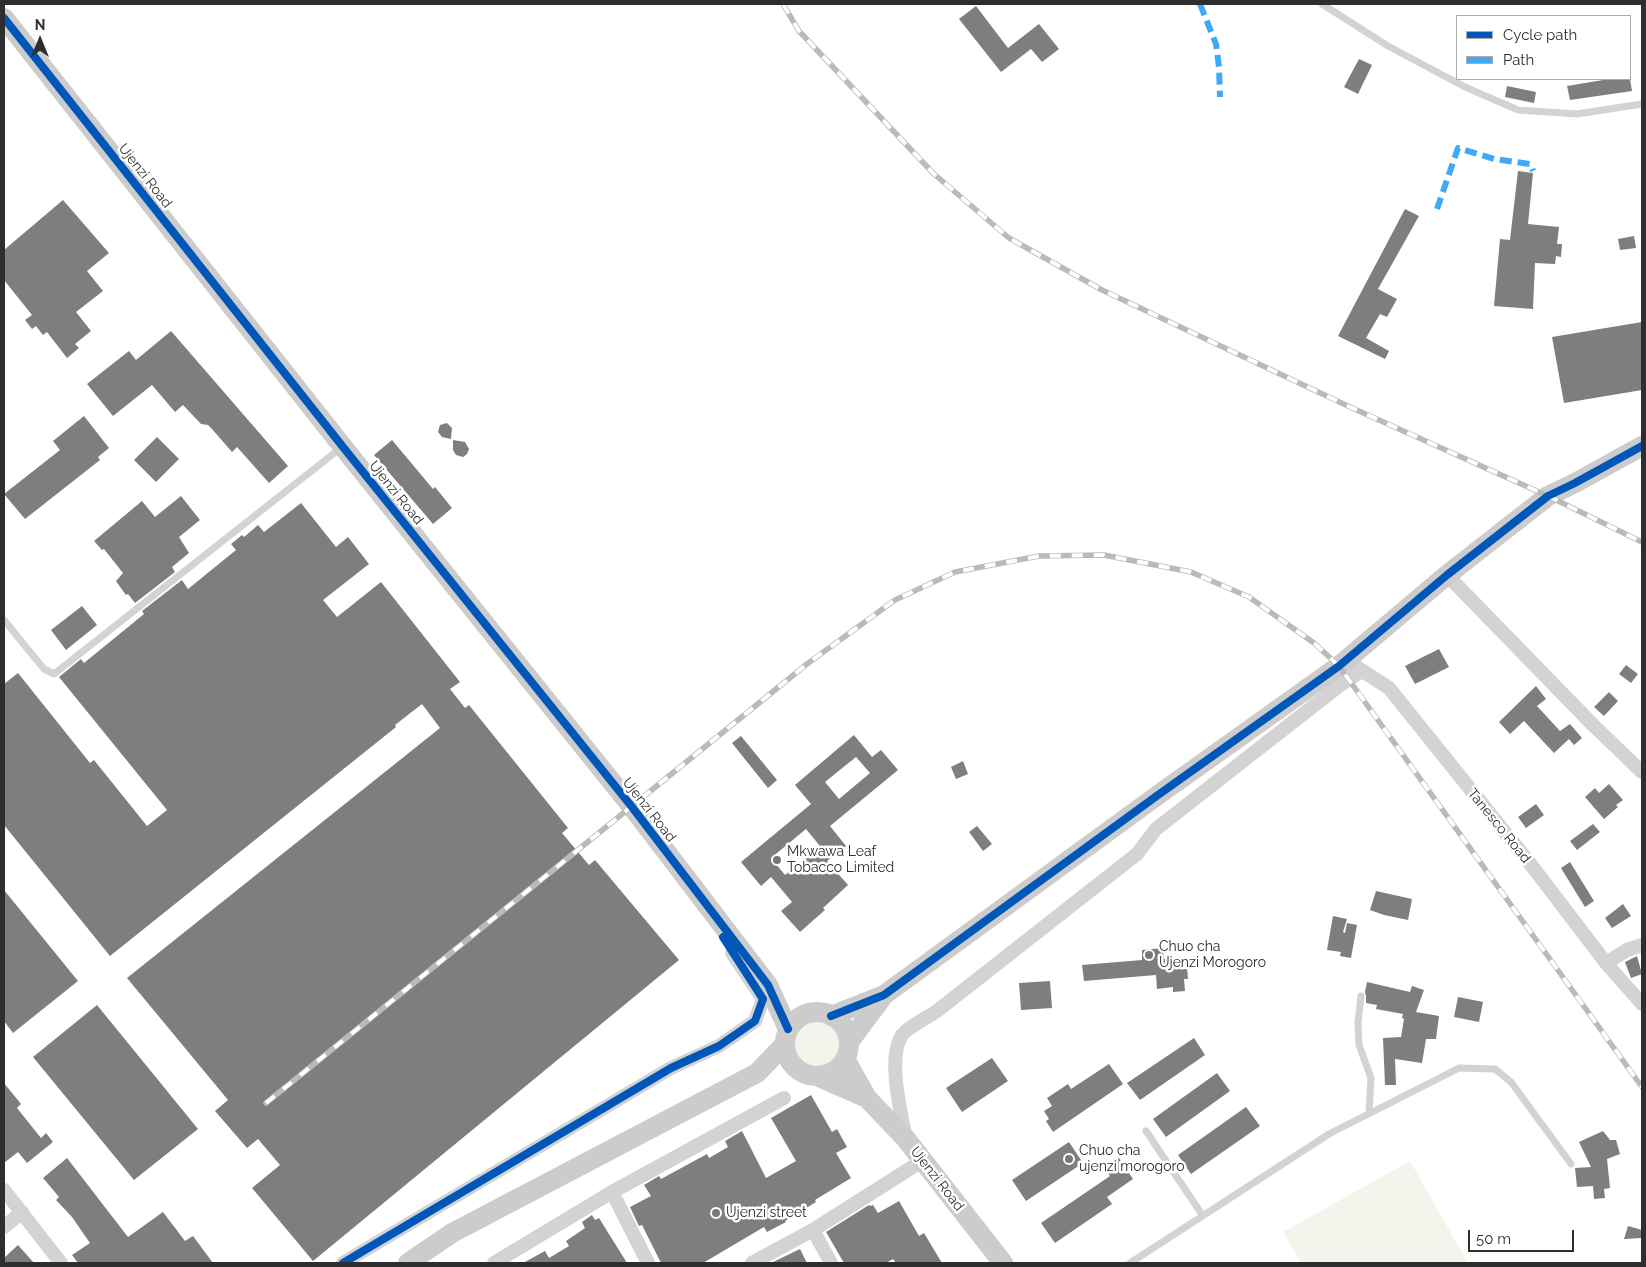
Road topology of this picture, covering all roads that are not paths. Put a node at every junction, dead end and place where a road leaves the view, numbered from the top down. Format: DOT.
graph roads {
  1 [pos="1322,4"];
  2 [pos="4,18"];
  3 [pos="1642,104"];
  4 [pos="1642,446"];
  5 [pos="343,447"];
  6 [pos="1447,575"];
  7 [pos="4,620"];
  8 [pos="1354,665"];
  9 [pos="1642,772"];
  10 [pos="680,869"];
  11 [pos="1642,946"];
  12 [pos="1606,962"];
  13 [pos="768,985"];
  14 [pos="884,995"];
  15 [pos="1361,996"];
  16 [pos="1642,1004"];
  17 [pos="807,1014"];
  18 [pos="831,1016"];
  19 [pos="786,1037"];
  20 [pos="847,1051"];
  21 [pos="798,1070"];
  22 [pos="757,1073"];
  23 [pos="818,1076"];
  24 [pos="784,1098"];
  25 [pos="867,1098"];
  26 [pos="1369,1112"];
  27 [pos="1146,1131"];
  28 [pos="906,1139"];
  29 [pos="922,1161"];
  30 [pos="1571,1164"];
  31 [pos="4,1190"];
  32 [pos="612,1192"];
  33 [pos="22,1212"];
  34 [pos="1203,1216"];
  35 [pos="4,1227"];
  36 [pos="814,1230"];
  37 [pos="60,1263"];
  38 [pos="343,1263"];
  39 [pos="408,1263"];
  40 [pos="494,1263"];
  41 [pos="648,1263"];
  42 [pos="752,1263"];
  43 [pos="832,1263"];
  44 [pos="1003,1263"];
  45 [pos="1130,1263"];
  1 -- 3 [label="lane"];
  2 -- 5 [label="street, Ujenzi Road"];
  4 -- 6 [label="street"];
  5 -- 7 [label="lane"];
  5 -- 10 [label="street, Ujenzi Road"];
  6 -- 8 [label="street"];
  6 -- 9 [label="street"];
  8 -- 12 [label="street, Tanesco Road"];
  8 -- 14 [label="street"];
  8 -- 28 [label="street"];
  10 -- 13 [label="street, Ujenzi Road"];
  10 -- 38 [label="street"];
  11 -- 12 [label="street"];
  12 -- 16 [label="street, Tanesco Road"];
  13 -- 17 [label="street"];
  13 -- 19 [label="street"];
  14 -- 18 [label="street"];
  14 -- 20 [label="street"];
  15 -- 26 [label="lane"];
  17 -- 18 [label="street"];
  17 -- 19 [label="street"];
  18 -- 20 [label="street"];
  19 -- 21 [label="street"];
  19 -- 22 [label="street"];
  20 -- 23 [label="street"];
  20 -- 25 [label="street"];
  21 -- 22 [label="street"];
  21 -- 23 [label="street"];
  22 -- 39 [label="street"];
  23 -- 25 [label="street"];
  24 -- 32 [label="street"];
  25 -- 28 [label="street, Ujenzi Road"];
  26 -- 30 [label="lane"];
  26 -- 34 [label="lane"];
  27 -- 34 [label="lane"];
  28 -- 29 [label="street, Ujenzi Road"];
  29 -- 36 [label="street"];
  29 -- 44 [label="street, Ujenzi Road"];
  31 -- 33 [label="street"];
  32 -- 40 [label="street"];
  32 -- 41 [label="street"];
  33 -- 35 [label="street"];
  33 -- 37 [label="street"];
  34 -- 45 [label="lane"];
  36 -- 42 [label="street"];
  36 -- 43 [label="street"];
}
